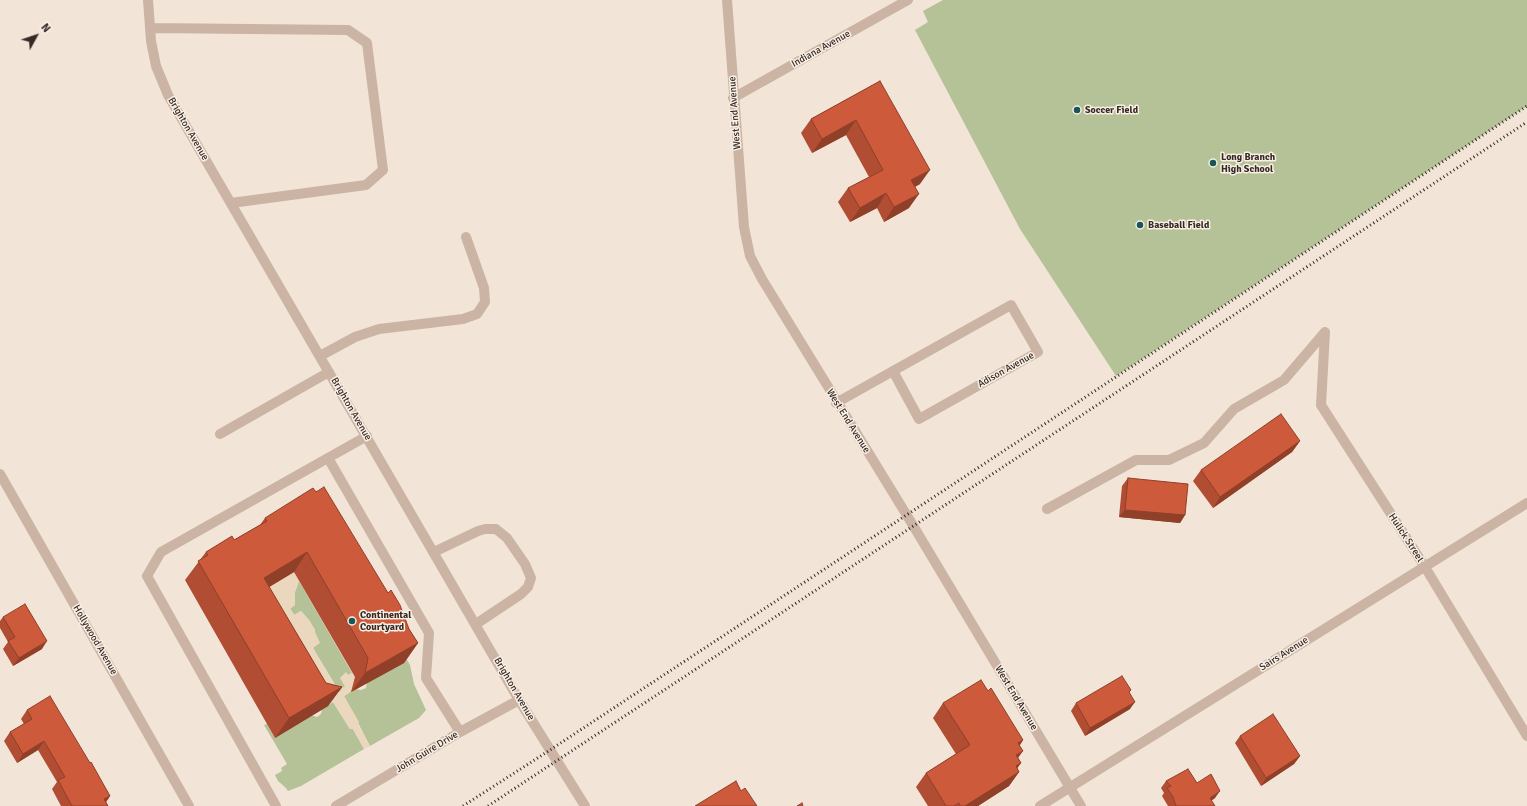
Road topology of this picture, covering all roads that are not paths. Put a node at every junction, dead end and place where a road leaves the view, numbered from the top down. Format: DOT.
graph roads {
  1 [pos="148,0"];
  2 [pos="727,0"];
  3 [pos="908,0"];
  4 [pos="151,28"];
  5 [pos="733,98"];
  6 [pos="231,203"];
  7 [pos="466,237"];
  8 [pos="320,356"];
  9 [pos="893,371"];
  10 [pos="329,372"];
  11 [pos="836,403"];
  12 [pos="220,434"];
  13 [pos="367,436"];
  14 [pos="328,458"];
  15 [pos="0,474"];
  16 [pos="1527,502"];
  17 [pos="1048,509"];
  18 [pos="434,552"];
  19 [pos="1425,567"];
  20 [pos="476,624"];
  21 [pos="519,700"];
  22 [pos="460,732"];
  23 [pos="1527,736"];
  24 [pos="1070,787"];
  25 [pos="189,806"];
  26 [pos="276,806"];
  27 [pos="336,806"];
  28 [pos="585,806"];
  29 [pos="1040,806"];
  30 [pos="1081,806"];
  1 -- 4 [label="street, Brighton Avenue"];
  2 -- 5 [label="street, West End Avenue"];
  3 -- 5 [label="street, Indiana Avenue"];
  4 -- 6 [label="street, Brighton Avenue"];
  4 -- 6 [label="street"];
  5 -- 11 [label="street, West End Avenue"];
  6 -- 8 [label="street, Brighton Avenue"];
  7 -- 8 [label="street"];
  8 -- 10 [label="street, Brighton Avenue"];
  9 -- 9 [label="street, Adison Avenue"];
  9 -- 11 [label="street, Adison Avenue"];
  10 -- 12 [label="street"];
  10 -- 13 [label="street, Brighton Avenue"];
  11 -- 24 [label="street, West End Avenue"];
  13 -- 14 [label="street"];
  13 -- 18 [label="street, Brighton Avenue"];
  14 -- 22 [label="street"];
  14 -- 26 [label="street"];
  15 -- 25 [label="street, Hollywood Avenue"];
  16 -- 19 [label="street, Sairs Avenue"];
  17 -- 19 [label="street, Hulick Street"];
  18 -- 20 [label="street, Brighton Avenue"];
  18 -- 20 [label="street"];
  19 -- 23 [label="street, Hulick Street"];
  19 -- 24 [label="street, Sairs Avenue"];
  20 -- 21 [label="street, Brighton Avenue"];
  21 -- 22 [label="street, John Guire Drive"];
  21 -- 28 [label="street, Brighton Avenue"];
  22 -- 27 [label="street, John Guire Drive"];
  24 -- 29 [label="street, Sairs Avenue"];
  24 -- 30 [label="street, West End Avenue"];
}
